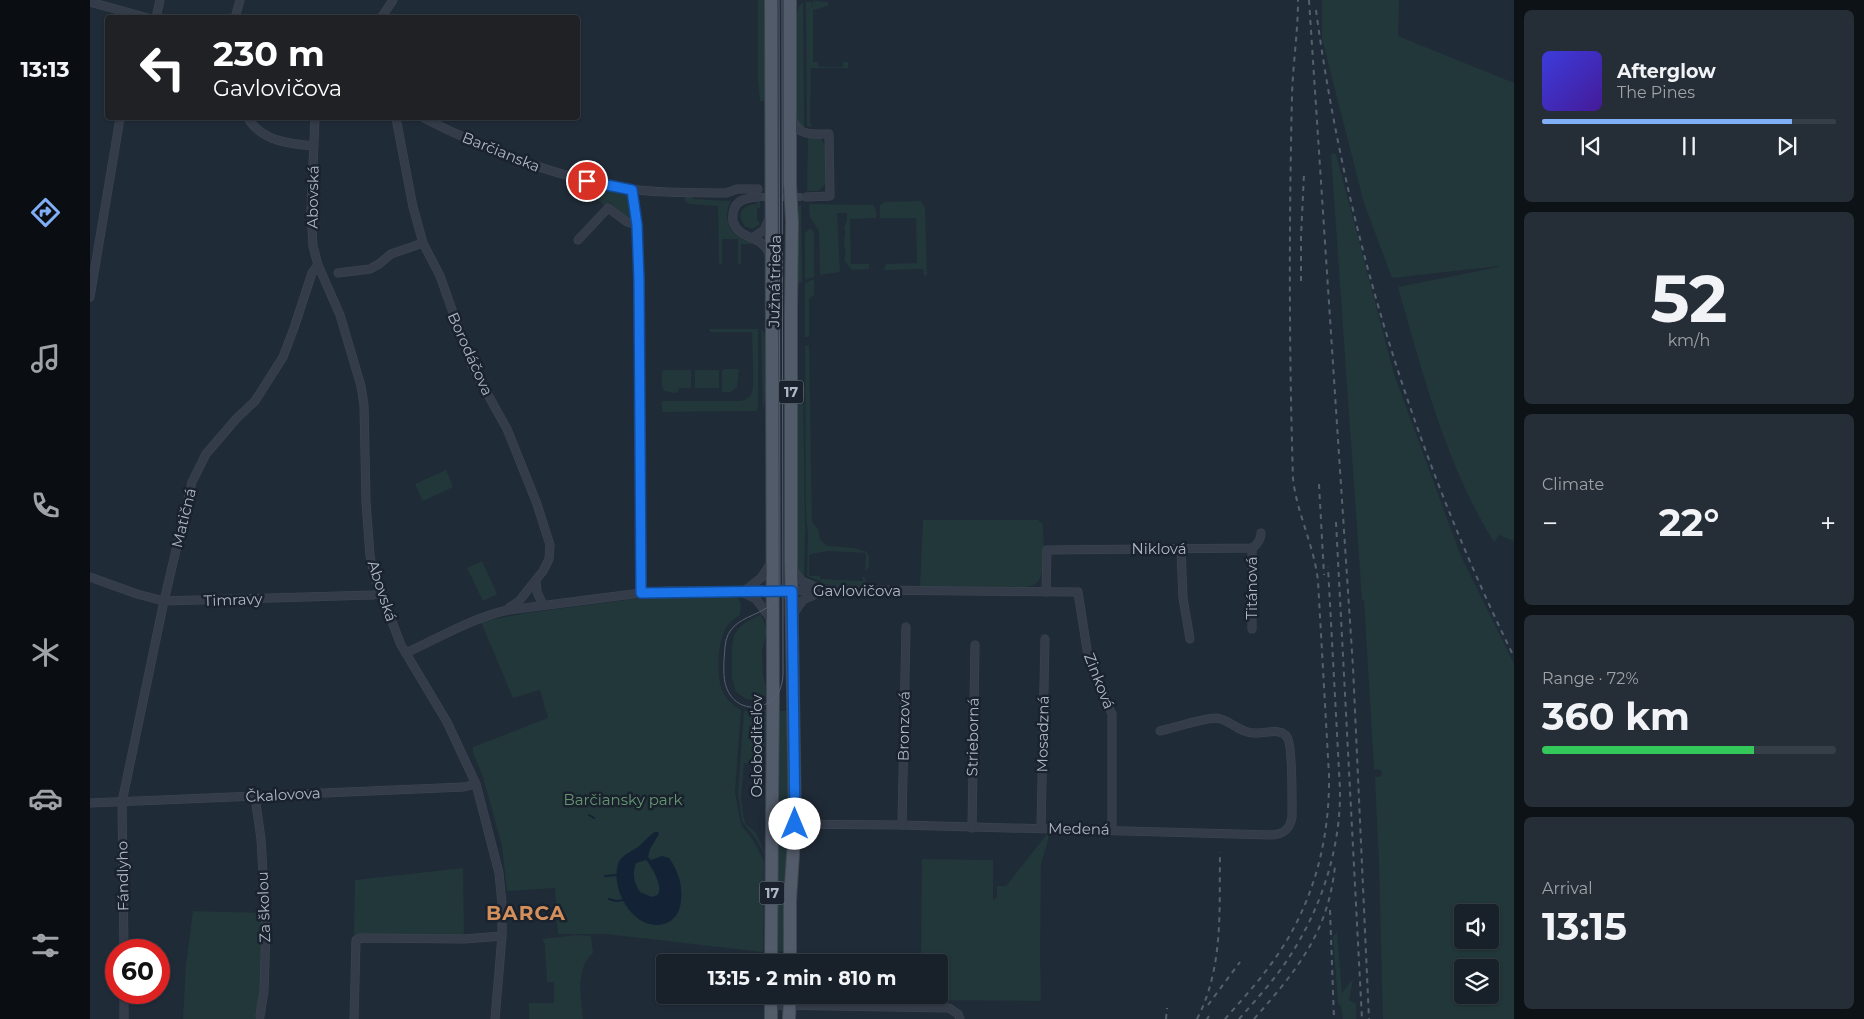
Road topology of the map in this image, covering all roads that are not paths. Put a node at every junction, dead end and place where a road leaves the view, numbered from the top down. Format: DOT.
graph roads {
  1 [pos="160,0"];
  2 [pos="240,0"];
  3 [pos="393,0"];
  4 [pos="771,0"];
  5 [pos="790,0"];
  6 [pos="90,2"];
  7 [pos="133,15"];
  8 [pos="157,15"];
  9 [pos="236,15"];
  10 [pos="383,15"];
  11 [pos="790,112"];
  12 [pos="120,120"];
  13 [pos="249,120"];
  14 [pos="315,120"];
  15 [pos="396,120"];
  16 [pos="428,120"];
  17 [pos="805,134"];
  18 [pos="314,146"];
  19 [pos="790,159"];
  20 [pos="632,190"];
  21 [pos="806,196"];
  22 [pos="771,212"];
  23 [pos="637,225"];
  24 [pos="754,238"];
  25 [pos="578,240"];
  26 [pos="424,243"];
  27 [pos="771,258"];
  28 [pos="318,265"];
  29 [pos="338,273"];
  30 [pos="90,297"];
  31 [pos="1261,533"];
  32 [pos="1252,548"];
  33 [pos="1181,549"];
  34 [pos="773,558"];
  35 [pos="791,562"];
  36 [pos="90,576"];
  37 [pos="536,582"];
  38 [pos="826,590"];
  39 [pos="773,591"];
  40 [pos="792,591"];
  41 [pos="742,592"];
  42 [pos="1046,592"];
  43 [pos="1078,592"];
  44 [pos="380,593"];
  45 [pos="641,593"];
  46 [pos="164,602"];
  47 [pos="543,605"];
  48 [pos="508,610"];
  49 [pos="793,617"];
  50 [pos="773,624"];
  51 [pos="906,627"];
  52 [pos="1252,629"];
  53 [pos="1045,639"];
  54 [pos="1190,639"];
  55 [pos="975,646"];
  56 [pos="406,653"];
  57 [pos="1160,731"];
  58 [pos="476,784"];
  59 [pos="255,797"];
  60 [pos="122,802"];
  61 [pos="90,803"];
  62 [pos="773,824"];
  63 [pos="795,824"];
  64 [pos="902,825"];
  65 [pos="972,828"];
  66 [pos="1042,828"];
  67 [pos="1112,830"];
  68 [pos="502,936"];
  69 [pos="124,939"];
  70 [pos="771,954"];
  71 [pos="790,954"];
  72 [pos="124,1004"];
  73 [pos="771,1004"];
  74 [pos="790,1004"];
  75 [pos="870,1004"];
  76 [pos="260,1016"];
  77 [pos="124,1019"];
  78 [pos="354,1019"];
  79 [pos="495,1019"];
  80 [pos="771,1019"];
  81 [pos="789,1019"];
  82 [pos="960,1019"];
  1 -- 8 [label="street"];
  2 -- 9 [label="street"];
  3 -- 10 [label="street"];
  4 -- 22 [label="main road, Južná trieda / 17"];
  5 -- 11 [label="main road, Južná trieda / 17"];
  6 -- 7 [label="street"];
  11 -- 17 [label="street"];
  11 -- 19 [label="main road, Južná trieda / 17"];
  12 -- 30 [label="street"];
  13 -- 18 [label="street"];
  14 -- 18 [label="street, Abovská"];
  15 -- 26 [label="street, Borodáčova"];
  16 -- 20 [label="street, Barčianska"];
  17 -- 19 [label="street"];
  17 -- 21 [label="street"];
  18 -- 28 [label="street, Abovská"];
  19 -- 35 [label="main road, Južná trieda / 17"];
  20 -- 23 [label="street"];
  20 -- 24 [label="street, Barčianska"];
  22 -- 24 [label="street"];
  22 -- 27 [label="main road, Južná trieda / 17"];
  23 -- 25 [label="street"];
  23 -- 45 [label="street"];
  24 -- 27 [label="street"];
  26 -- 29 [label="street"];
  26 -- 37 [label="street, Borodáčova"];
  27 -- 34 [label="main road, Južná trieda / 17"];
  28 -- 44 [label="street, Abovská"];
  28 -- 46 [label="street, Matičná"];
  31 -- 32 [label="street"];
  32 -- 33 [label="street, Niklová"];
  32 -- 52 [label="street, Titánová"];
  33 -- 42 [label="street, Niklová"];
  33 -- 54 [label="street"];
  34 -- 39 [label="main road, Osloboditeľov / 17"];
  34 -- 41 [label="street"];
  35 -- 38 [label="street"];
  35 -- 40 [label="main road, 17"];
  36 -- 46 [label="street, Timravy"];
  37 -- 47 [label="street"];
  37 -- 48 [label="street, Borodáčova"];
  38 -- 40 [label="street, Gavlovičova"];
  38 -- 42 [label="street, Gavlovičova"];
  38 -- 49 [label="street"];
  39 -- 40 [label="street, Gavlovičova"];
  39 -- 41 [label="street, Gavlovičova"];
  39 -- 50 [label="main road, Osloboditeľov / 17"];
  40 -- 49 [label="main road, 17"];
  41 -- 45 [label="street, Gavlovičova"];
  41 -- 50 [label="street"];
  42 -- 43 [label="street, Gavlovičova"];
  43 -- 67 [label="street, Zinková"];
  44 -- 46 [label="street, Timravy"];
  44 -- 56 [label="street, Abovská"];
  45 -- 47 [label="street, Gavlovičova"];
  46 -- 60 [label="street, Matičná"];
  47 -- 48 [label="street, Gavlovičova"];
  48 -- 56 [label="street, Gavlovičova"];
  49 -- 63 [label="main road, 17"];
  50 -- 62 [label="main road, Osloboditeľov / 17"];
  51 -- 64 [label="street, Bronzová"];
  53 -- 66 [label="street, Mosadzná"];
  55 -- 65 [label="street, Strieborná"];
  56 -- 58 [label="street, Abovská"];
  57 -- 67 [label="street, Medená"];
  58 -- 59 [label="street, Čkalovova"];
  58 -- 68 [label="street, Abovská"];
  59 -- 60 [label="street, Čkalovova"];
  59 -- 76 [label="street, Za školou"];
  60 -- 61 [label="street, Čkalovova"];
  60 -- 69 [label="street, Fándlyho"];
  62 -- 63 [label="street, Medená"];
  62 -- 70 [label="main road, Osloboditeľov / 17"];
  63 -- 64 [label="street, Medená"];
  63 -- 71 [label="main road, 17"];
  64 -- 65 [label="street, Medená"];
  65 -- 66 [label="street, Medená"];
  66 -- 67 [label="street, Medená"];
  68 -- 78 [label="street"];
  68 -- 79 [label="street, Abovská"];
  72 -- 77 [label="street"];
  73 -- 80 [label="main road"];
  74 -- 81 [label="main road"];
  75 -- 82 [label="street"];
}
